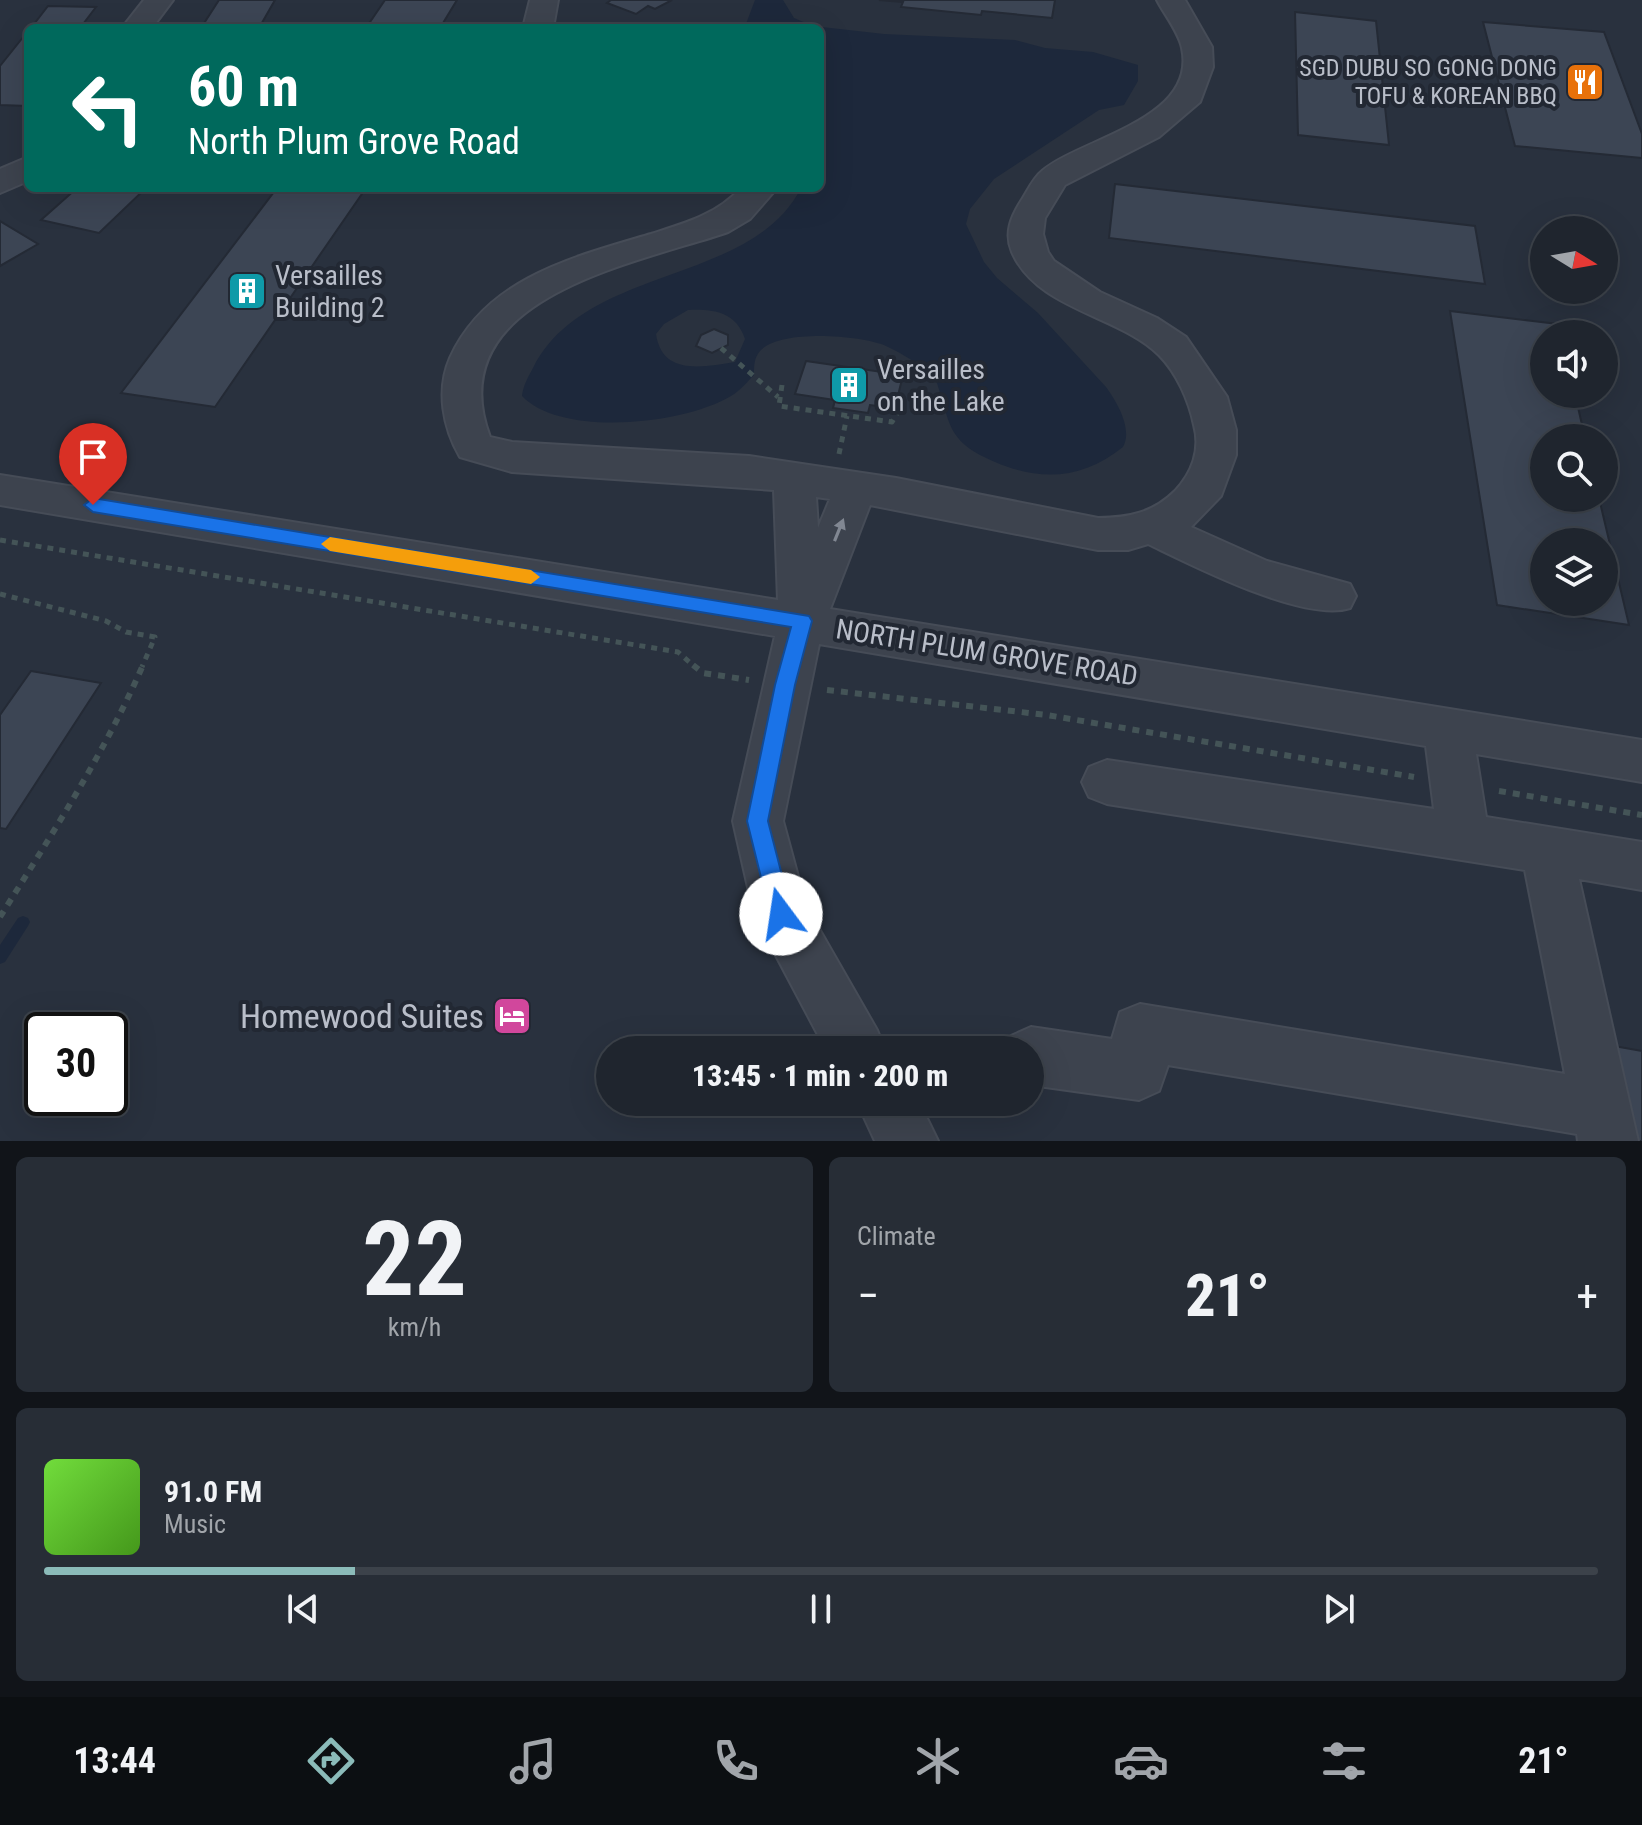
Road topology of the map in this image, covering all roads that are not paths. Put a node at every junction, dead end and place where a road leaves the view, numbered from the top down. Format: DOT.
graph roads {
  1 [pos="159,0"];
  2 [pos="544,0"];
  3 [pos="1171,0"];
  4 [pos="140,24"];
  5 [pos="539,24"];
  6 [pos="24,169"];
  7 [pos="0,183"];
  8 [pos="756,192"];
  9 [pos="794,479"];
  10 [pos="0,490"];
  11 [pos="855,490"];
  12 [pos="1149,526"];
  13 [pos="1334,596"];
  14 [pos="802,621"];
  15 [pos="1448,729"];
  16 [pos="1642,761"];
  17 [pos="1107,782"];
  18 [pos="1463,836"];
  19 [pos="1547,850"];
  20 [pos="1642,866"];
  21 [pos="849,1036"];
  22 [pos="1044,1058"];
  23 [pos="894,1116"];
  24 [pos="1605,1125"];
  25 [pos="908,1141"];
  1 -- 4 [label="street"];
  2 -- 5 [label="street"];
  3 -- 12 [label="street"];
  6 -- 7 [label="street"];
  8 -- 9 [label="street"];
  9 -- 11 [label="street"];
  9 -- 14 [label="street"];
  10 -- 14 [label="street, NORTH PLUM GROVE ROAD"];
  11 -- 12 [label="street"];
  14 -- 11 [label="street, one-way"];
  12 -- 13 [label="street"];
  14 -- 15 [label="street, NORTH PLUM GROVE ROAD"];
  14 -- 21 [label="street"];
  15 -- 16 [label="street, NORTH PLUM GROVE ROAD"];
  15 -- 18 [label="street"];
  17 -- 18 [label="street"];
  18 -- 19 [label="street"];
  19 -- 20 [label="street"];
  19 -- 24 [label="street"];
  22 -- 24 [label="street"];
  23 -- 25 [label="street"];
}
